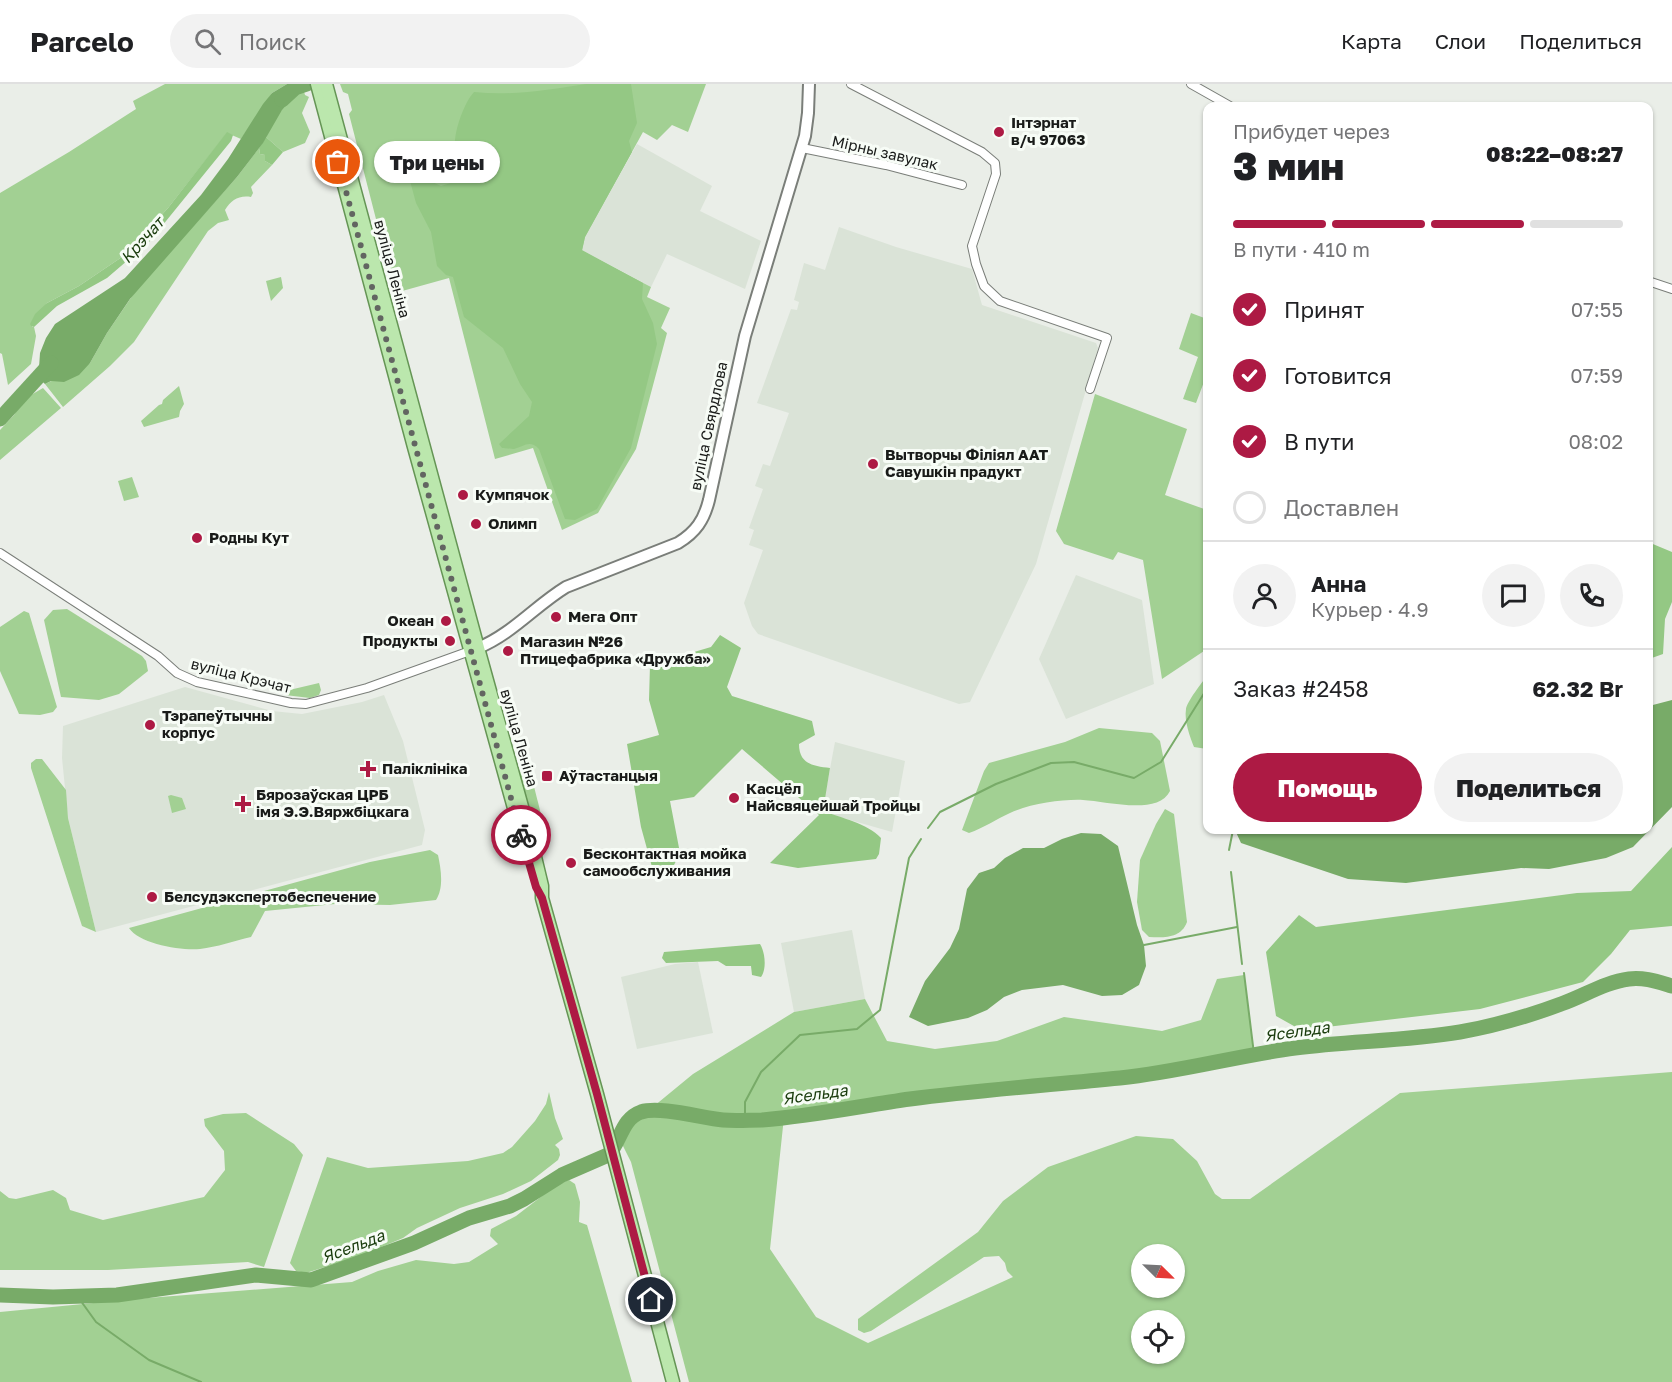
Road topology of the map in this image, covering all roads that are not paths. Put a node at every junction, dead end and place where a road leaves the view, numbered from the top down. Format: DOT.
graph roads {
  1 [pos="809,84"];
  2 [pos="851,84"];
  3 [pos="1191,84"];
  4 [pos="323,89"];
  5 [pos="1223,102"];
  6 [pos="802,148"];
  7 [pos="962,185"];
  8 [pos="1653,283"];
  9 [pos="1672,290"];
  10 [pos="1090,389"];
  11 [pos="0,553"];
  12 [pos="474,650"];
  13 [pos="673,1382"];
  1 -- 6 [label="main road, вуліца Свярдлова"];
  2 -- 10 [label="street"];
  3 -- 5 [label="street"];
  4 -- 12 [label="main road, вуліца Леніна"];
  6 -- 7 [label="street, Мірны завулак"];
  6 -- 12 [label="main road, вуліца Свярдлова"];
  8 -- 9 [label="street"];
  11 -- 12 [label="street, вуліца Крэчат"];
  12 -- 13 [label="main road, вуліца Леніна"];
}
